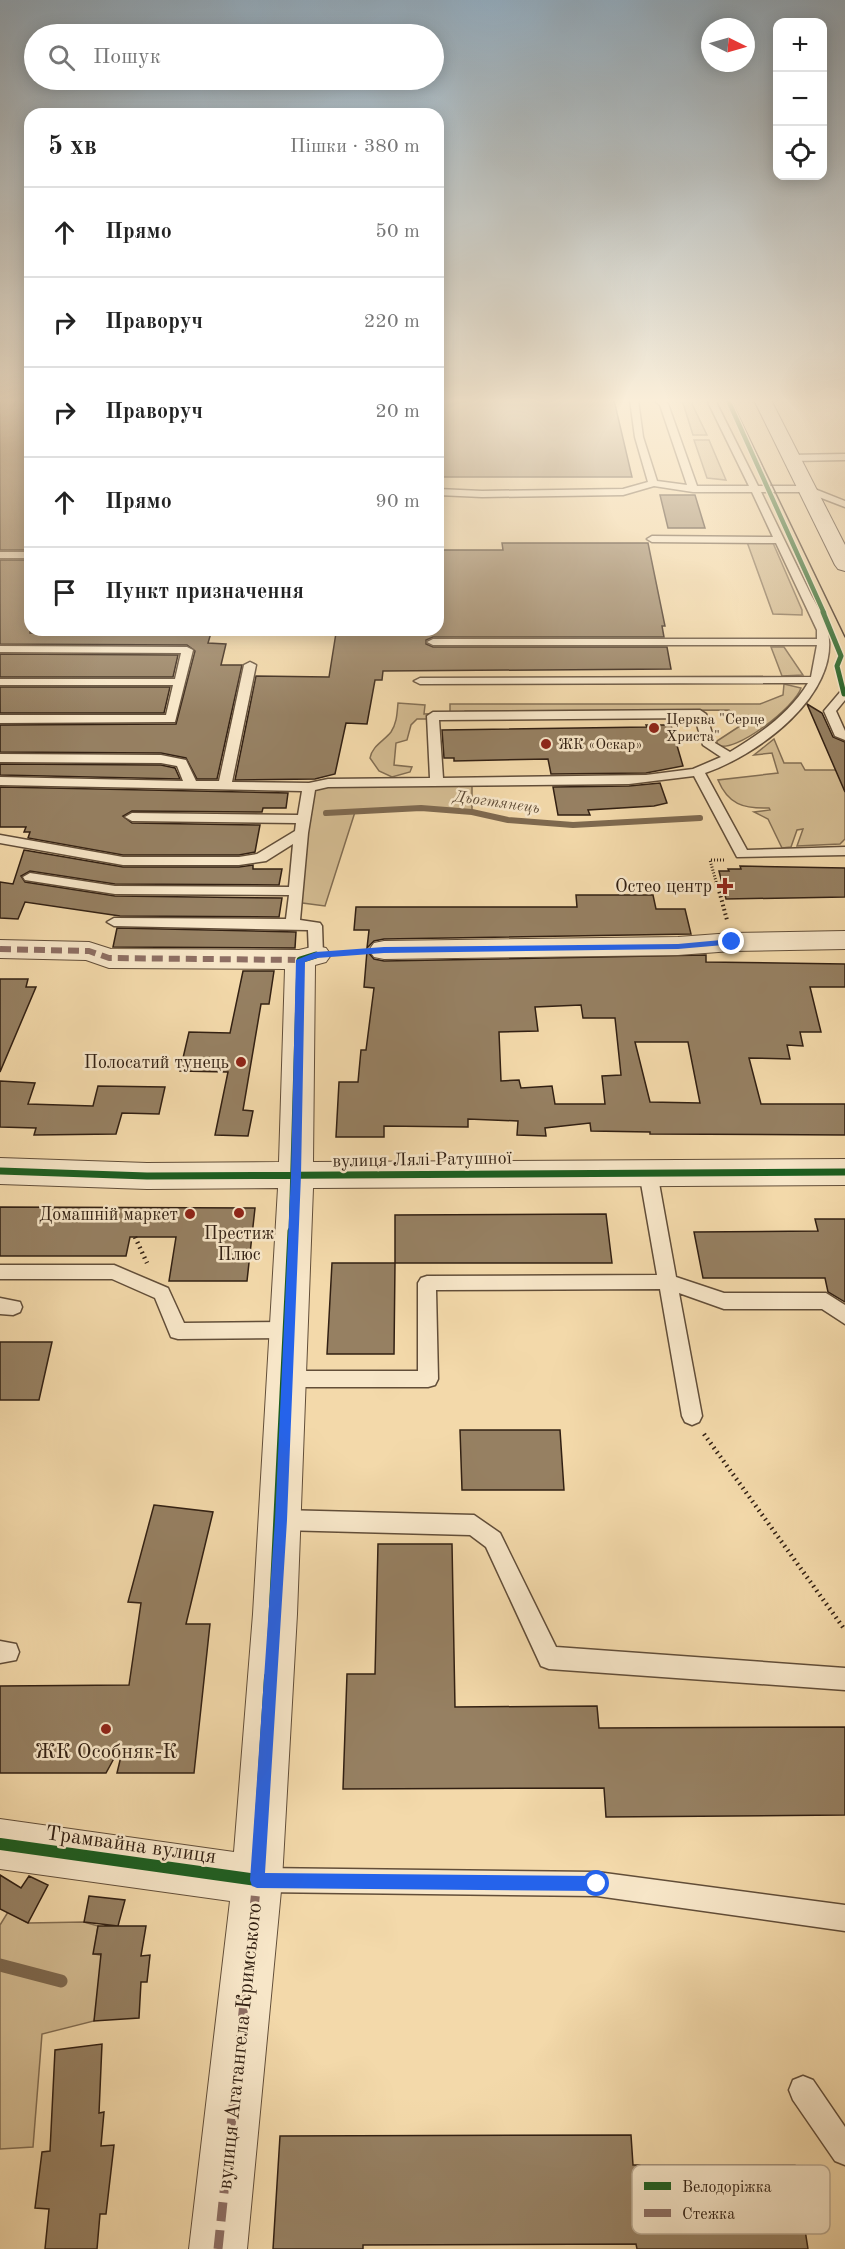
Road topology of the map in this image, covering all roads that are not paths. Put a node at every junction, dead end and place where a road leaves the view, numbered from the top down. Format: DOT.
graph roads {
  1 [pos="764,505"];
  2 [pos="815,505"];
  3 [pos="652,539"];
  4 [pos="778,540"];
  5 [pos="0,555"];
  6 [pos="24,555"];
  7 [pos="845,565"];
  8 [pos="433,642"];
  9 [pos="823,642"];
  10 [pos="0,649"];
  11 [pos="250,665"];
  12 [pos="816,680"];
  13 [pos="420,681"];
  14 [pos="0,682"];
  15 [pos="179,682"];
  16 [pos="845,693"];
  17 [pos="0,719"];
  18 [pos="845,736"];
  19 [pos="729,757"];
  20 [pos="0,758"];
  21 [pos="698,771"];
  22 [pos="0,781"];
  23 [pos="437,782"];
  24 [pos="190,783"];
  25 [pos="225,785"];
  26 [pos="309,787"];
  27 [pos="132,817"];
  28 [pos="302,826"];
  29 [pos="0,839"];
  30 [pos="845,851"];
  31 [pos="30,877"];
  32 [pos="296,891"];
  33 [pos="114,922"];
  34 [pos="293,924"];
  35 [pos="845,940"];
  36 [pos="0,949"];
  37 [pos="384,950"];
  38 [pos="308,958"];
  39 [pos="0,1171"];
  40 [pos="648,1172"];
  41 [pos="845,1172"];
  42 [pos="296,1175"];
  43 [pos="0,1272"];
  44 [pos="669,1282"];
  45 [pos="845,1317"];
  46 [pos="290,1330"];
  47 [pos="287,1379"];
  48 [pos="692,1416"];
  49 [pos="281,1520"];
  50 [pos="845,1679"];
  51 [pos="0,1844"];
  52 [pos="257,1880"];
  53 [pos="845,1918"];
  54 [pos="803,2090"];
  55 [pos="845,2151"];
  56 [pos="218,2249"];
  1 -- 4 [label="lane"];
  2 -- 7 [label="street"];
  3 -- 4 [label="lane"];
  4 -- 9 [label="lane"];
  5 -- 6 [label="lane"];
  8 -- 9 [label="lane"];
  9 -- 12 [label="lane"];
  10 -- 15 [label="lane"];
  11 -- 25 [label="lane"];
  12 -- 13 [label="lane"];
  12 -- 19 [label="lane"];
  14 -- 15 [label="lane"];
  15 -- 17 [label="lane"];
  16 -- 18 [label="lane"];
  19 -- 21 [label="lane"];
  19 -- 23 [label="lane"];
  20 -- 24 [label="lane"];
  21 -- 23 [label="lane"];
  21 -- 30 [label="lane"];
  22 -- 24 [label="lane"];
  23 -- 26 [label="lane"];
  24 -- 25 [label="lane"];
  25 -- 26 [label="lane"];
  26 -- 28 [label="lane"];
  27 -- 28 [label="lane"];
  28 -- 29 [label="lane"];
  28 -- 32 [label="lane"];
  31 -- 32 [label="lane"];
  32 -- 34 [label="lane"];
  33 -- 34 [label="lane"];
  34 -- 38 [label="lane"];
  35 -- 37 [label="street"];
  36 -- 38 [label="street"];
  38 -- 42 [label="street, вулиця Агатангела Кримського"];
  39 -- 42 [label="street, вулиця Лялі Ратушної"];
  40 -- 41 [label="street, вулиця Лялі Ратушної"];
  40 -- 42 [label="street, вулиця Лялі Ратушної"];
  40 -- 44 [label="lane"];
  42 -- 46 [label="street, вулиця Агатангела Кримського"];
  43 -- 46 [label="lane"];
  44 -- 45 [label="lane"];
  44 -- 47 [label="lane"];
  44 -- 48 [label="lane"];
  46 -- 47 [label="street, вулиця Агатангела Кримського"];
  47 -- 49 [label="street, вулиця Агатангела Кримського"];
  49 -- 50 [label="lane"];
  49 -- 52 [label="street, вулиця Агатангела Кримського"];
  51 -- 52 [label="street, Трамвайна вулиця"];
  52 -- 53 [label="lane"];
  52 -- 56 [label="street, вулиця Агатангела Кримського"];
  54 -- 55 [label="lane"];
}
